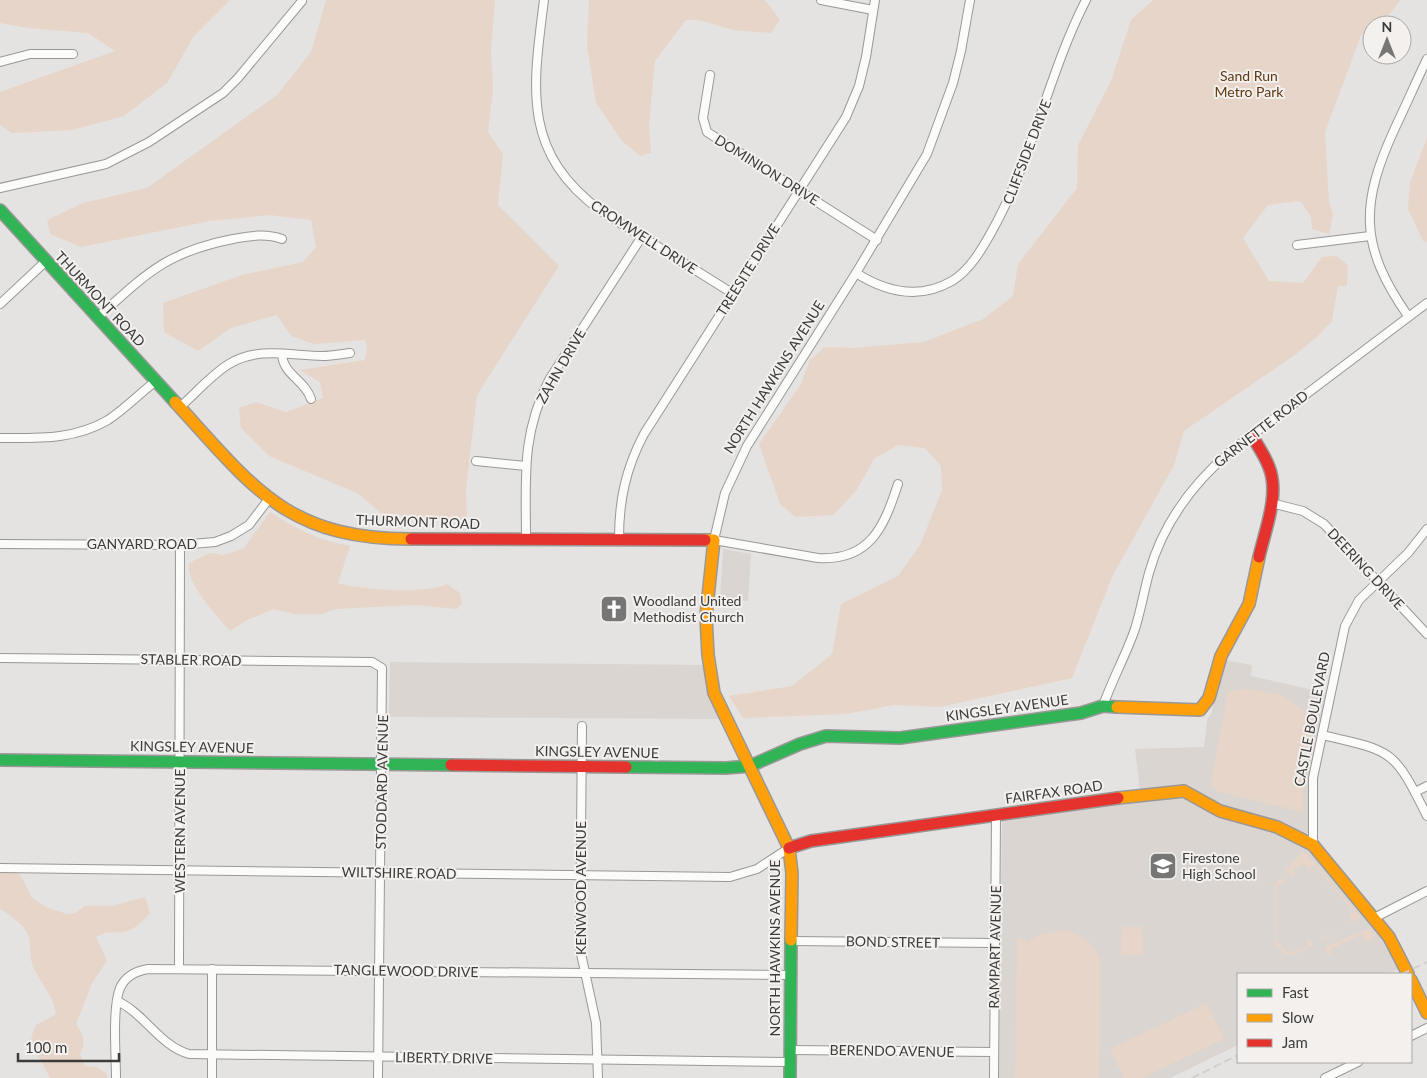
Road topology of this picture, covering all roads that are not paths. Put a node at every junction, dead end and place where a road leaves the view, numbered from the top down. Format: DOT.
graph roads {
  1 [pos="544,0"];
  2 [pos="821,0"];
  3 [pos="875,0"];
  4 [pos="970,0"];
  5 [pos="1086,0"];
  6 [pos="302,1"];
  7 [pos="873,10"];
  8 [pos="73,54"];
  9 [pos="1427,59"];
  10 [pos="0,62"];
  11 [pos="710,75"];
  12 [pos="0,188"];
  13 [pos="798,190"];
  14 [pos="0,210"];
  15 [pos="1370,236"];
  16 [pos="641,238"];
  17 [pos="282,239"];
  18 [pos="876,240"];
  19 [pos="1297,245"];
  20 [pos="45,262"];
  21 [pos="856,273"];
  22 [pos="732,293"];
  23 [pos="1427,303"];
  24 [pos="0,304"];
  25 [pos="1408,316"];
  26 [pos="97,318"];
  27 [pos="350,353"];
  28 [pos="282,354"];
  29 [pos="156,381"];
  30 [pos="311,399"];
  31 [pos="180,407"];
  32 [pos="1252,436"];
  33 [pos="0,438"];
  34 [pos="476,461"];
  35 [pos="526,466"];
  36 [pos="898,484"];
  37 [pos="268,500"];
  38 [pos="1271,503"];
  39 [pos="1427,529"];
  40 [pos="619,538"];
  41 [pos="526,539"];
  42 [pos="714,540"];
  43 [pos="0,544"];
  44 [pos="180,545"];
  45 [pos="1376,582"];
  46 [pos="1427,634"];
  47 [pos="0,658"];
  48 [pos="179,661"];
  49 [pos="380,666"];
  50 [pos="1103,706"];
  51 [pos="582,726"];
  52 [pos="1322,735"];
  53 [pos="0,760"];
  54 [pos="180,762"];
  55 [pos="382,765"];
  56 [pos="750,766"];
  57 [pos="581,767"];
  58 [pos="1427,786"];
  59 [pos="1415,792"];
  60 [pos="996,816"];
  61 [pos="1427,816"];
  62 [pos="1313,845"];
  63 [pos="789,848"];
  64 [pos="0,868"];
  65 [pos="180,871"];
  66 [pos="380,873"];
  67 [pos="580,875"];
  68 [pos="1427,891"];
  69 [pos="1374,918"];
  70 [pos="791,940"];
  71 [pos="995,943"];
  72 [pos="179,968"];
  73 [pos="212,969"];
  74 [pos="378,971"];
  75 [pos="583,972"];
  76 [pos="1408,973"];
  77 [pos="790,975"];
  78 [pos="1412,982"];
  79 [pos="117,1000"];
  80 [pos="1427,1013"];
  81 [pos="1427,1028"];
  82 [pos="1412,1036"];
  83 [pos="790,1050"];
  84 [pos="993,1052"];
  85 [pos="212,1055"];
  86 [pos="378,1057"];
  87 [pos="597,1059"];
  88 [pos="790,1062"];
  89 [pos="1356,1063"];
  90 [pos="116,1078"];
  91 [pos="212,1078"];
  92 [pos="378,1078"];
  93 [pos="598,1078"];
  94 [pos="790,1078"];
  95 [pos="994,1078"];
  96 [pos="1324,1078"];
  1 -- 16 [label="street, CROMWELL DRIVE"];
  2 -- 7 [label="street"];
  3 -- 7 [label="street, TREESITE DRIVE"];
  4 -- 18 [label="street, NORTH HAWKINS AVENUE"];
  5 -- 21 [label="street, CLIFFSIDE DRIVE"];
  6 -- 12 [label="street"];
  7 -- 13 [label="street, TREESITE DRIVE"];
  8 -- 10 [label="street"];
  9 -- 15 [label="street"];
  11 -- 13 [label="street, DOMINION DRIVE"];
  13 -- 18 [label="street, DOMINION DRIVE"];
  13 -- 22 [label="street, TREESITE DRIVE"];
  14 -- 20 [label="street, THURMONT ROAD"];
  15 -- 19 [label="street"];
  15 -- 25 [label="street"];
  16 -- 22 [label="street, CROMWELL DRIVE"];
  16 -- 35 [label="street, ZAHN DRIVE"];
  17 -- 26 [label="street"];
  18 -- 21 [label="street, NORTH HAWKINS AVENUE"];
  20 -- 24 [label="street"];
  20 -- 26 [label="street, THURMONT ROAD"];
  21 -- 42 [label="street, NORTH HAWKINS AVENUE"];
  22 -- 40 [label="street, TREESITE DRIVE"];
  23 -- 25 [label="street, GARNETTE ROAD"];
  25 -- 32 [label="street, GARNETTE ROAD"];
  26 -- 29 [label="street, THURMONT ROAD"];
  27 -- 28 [label="street"];
  28 -- 30 [label="street"];
  28 -- 31 [label="street"];
  29 -- 31 [label="street, THURMONT ROAD"];
  29 -- 33 [label="street"];
  31 -- 37 [label="street, THURMONT ROAD"];
  32 -- 38 [label="street, KINGSLEY AVENUE"];
  32 -- 50 [label="street, GARNETTE ROAD"];
  34 -- 35 [label="street"];
  35 -- 41 [label="street, ZAHN DRIVE"];
  36 -- 42 [label="street, THURMONT ROAD"];
  37 -- 41 [label="street, THURMONT ROAD"];
  37 -- 44 [label="street, GANYARD ROAD"];
  38 -- 45 [label="street, DEERING DRIVE"];
  38 -- 50 [label="street, KINGSLEY AVENUE"];
  39 -- 45 [label="street, CASTLE BOULEVARD"];
  40 -- 41 [label="street, THURMONT ROAD"];
  40 -- 42 [label="street, THURMONT ROAD"];
  42 -- 56 [label="street, NORTH HAWKINS AVENUE"];
  43 -- 44 [label="street, GANYARD ROAD"];
  44 -- 48 [label="street, WESTERN AVENUE"];
  45 -- 46 [label="street, DEERING DRIVE"];
  45 -- 52 [label="street, CASTLE BOULEVARD"];
  47 -- 48 [label="street, STABLER ROAD"];
  48 -- 49 [label="street, STABLER ROAD"];
  48 -- 54 [label="street, WESTERN AVENUE"];
  49 -- 55 [label="street, STODDARD AVENUE"];
  50 -- 56 [label="street, KINGSLEY AVENUE"];
  51 -- 57 [label="street, KENWOOD AVENUE"];
  52 -- 59 [label="street"];
  52 -- 62 [label="street, CASTLE BOULEVARD"];
  53 -- 54 [label="street, KINGSLEY AVENUE"];
  54 -- 55 [label="street, KINGSLEY AVENUE"];
  54 -- 65 [label="street, WESTERN AVENUE"];
  55 -- 57 [label="street, KINGSLEY AVENUE"];
  55 -- 66 [label="street, STODDARD AVENUE"];
  56 -- 57 [label="street, KINGSLEY AVENUE"];
  56 -- 63 [label="street, NORTH HAWKINS AVENUE"];
  57 -- 67 [label="street, KENWOOD AVENUE"];
  58 -- 59 [label="street"];
  59 -- 61 [label="street"];
  60 -- 62 [label="street, FAIRFAX ROAD"];
  60 -- 63 [label="street, FAIRFAX ROAD"];
  60 -- 71 [label="street, RAMPART AVENUE"];
  62 -- 69 [label="street"];
  63 -- 67 [label="street, WILTSHIRE ROAD"];
  63 -- 70 [label="street, NORTH HAWKINS AVENUE"];
  64 -- 65 [label="street, WILTSHIRE ROAD"];
  65 -- 66 [label="street, WILTSHIRE ROAD"];
  65 -- 72 [label="street, WESTERN AVENUE"];
  66 -- 67 [label="street, WILTSHIRE ROAD"];
  66 -- 74 [label="street, STODDARD AVENUE"];
  67 -- 75 [label="street, KENWOOD AVENUE"];
  68 -- 69 [label="street"];
  69 -- 76 [label="street"];
  70 -- 71 [label="street, BOND STREET"];
  70 -- 77 [label="street, NORTH HAWKINS AVENUE"];
  71 -- 84 [label="street, RAMPART AVENUE"];
  72 -- 73 [label="street, TANGLEWOOD DRIVE"];
  72 -- 79 [label="street, TANGLEWOOD DRIVE"];
  73 -- 74 [label="street, TANGLEWOOD DRIVE"];
  73 -- 85 [label="street"];
  74 -- 75 [label="street, TANGLEWOOD DRIVE"];
  74 -- 86 [label="street, STODDARD AVENUE"];
  75 -- 77 [label="street, TANGLEWOOD DRIVE"];
  75 -- 87 [label="street, KENWOOD AVENUE"];
  77 -- 83 [label="street, NORTH HAWKINS AVENUE"];
  78 -- 80 [label="street"];
  79 -- 85 [label="street, LIBERTY DRIVE"];
  79 -- 90 [label="street, TANGLEWOOD DRIVE"];
  81 -- 82 [label="street"];
  83 -- 84 [label="street, BERENDO AVENUE"];
  83 -- 88 [label="street, NORTH HAWKINS AVENUE"];
  84 -- 95 [label="street, RAMPART AVENUE"];
  85 -- 86 [label="street, LIBERTY DRIVE"];
  85 -- 91 [label="street"];
  86 -- 87 [label="street, LIBERTY DRIVE"];
  86 -- 92 [label="street, STODDARD AVENUE"];
  87 -- 88 [label="street, LIBERTY DRIVE"];
  87 -- 93 [label="street, KENWOOD AVENUE"];
  88 -- 94 [label="street, NORTH HAWKINS AVENUE"];
  89 -- 96 [label="street"];
}
